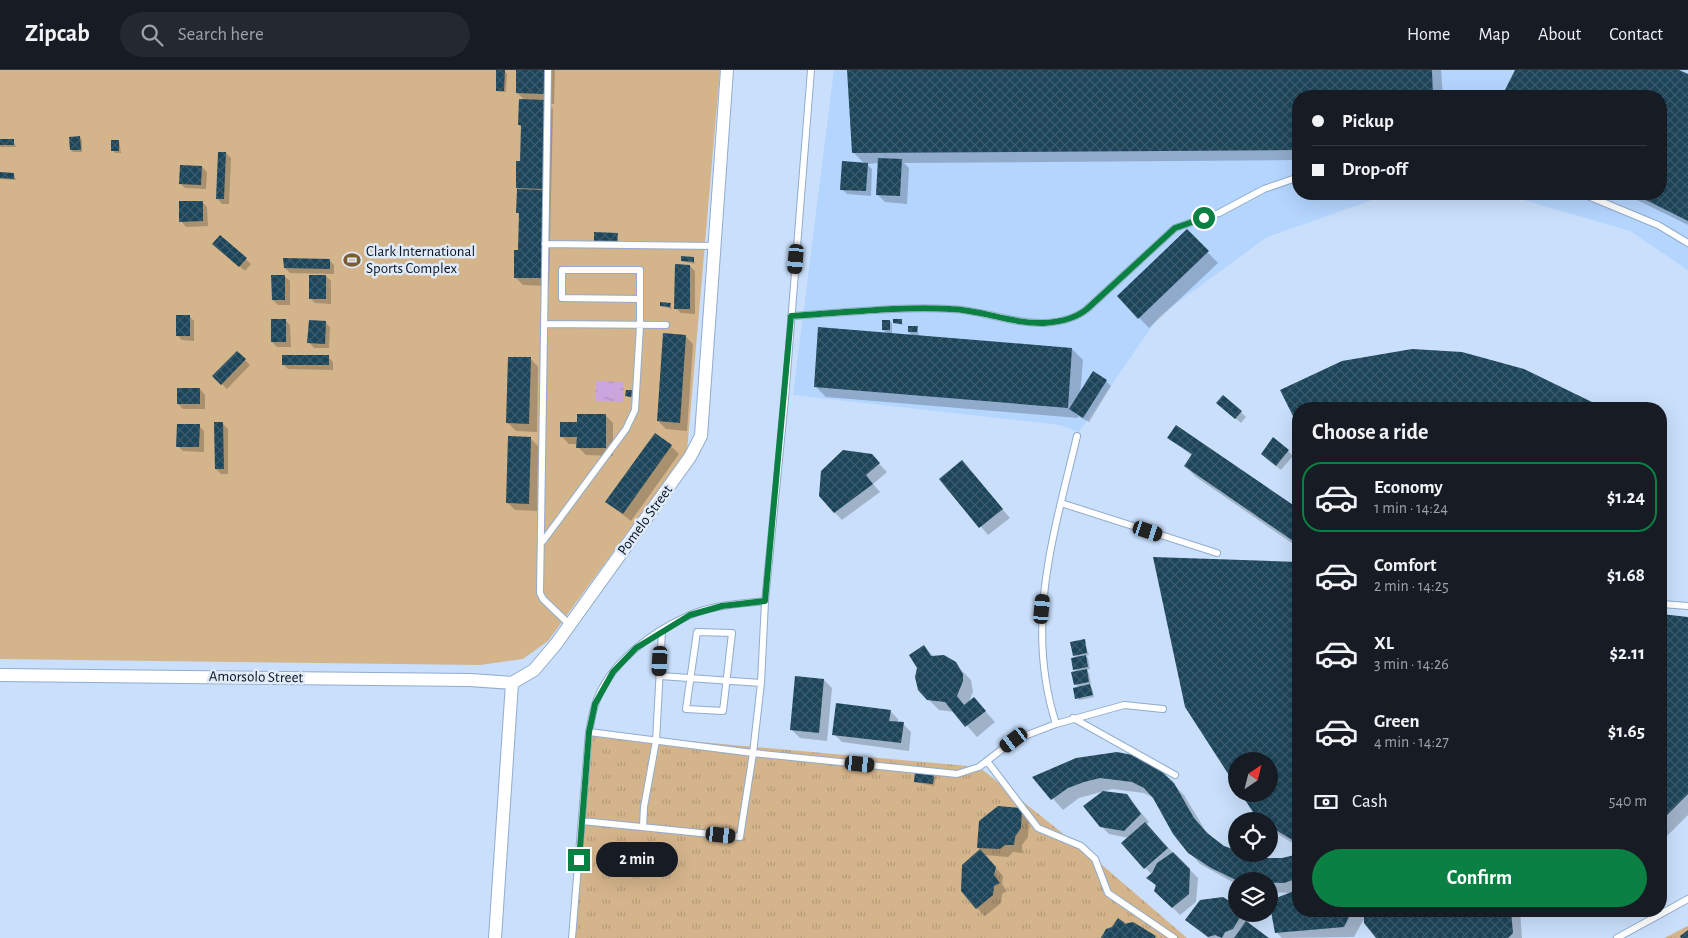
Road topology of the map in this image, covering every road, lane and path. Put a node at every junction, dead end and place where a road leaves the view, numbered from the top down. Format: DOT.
graph roads {
  1 [pos="548,70"];
  2 [pos="727,70"];
  3 [pos="811,70"];
  4 [pos="1292,179"];
  5 [pos="1598,200"];
  6 [pos="1688,243"];
  7 [pos="545,244"];
  8 [pos="716,246"];
  9 [pos="640,299"];
  10 [pos="791,316"];
  11 [pos="544,324"];
  12 [pos="666,325"];
  13 [pos="640,326"];
  14 [pos="1076,436"];
  15 [pos="1061,503"];
  16 [pos="542,542"];
  17 [pos="1217,553"];
  18 [pos="765,601"];
  19 [pos="1667,604"];
  20 [pos="1688,606"];
  21 [pos="569,624"];
  22 [pos="662,631"];
  23 [pos="0,675"];
  24 [pos="660,676"];
  25 [pos="690,678"];
  26 [pos="726,681"];
  27 [pos="512,683"];
  28 [pos="761,683"];
  29 [pos="1163,710"];
  30 [pos="1073,718"];
  31 [pos="1056,724"];
  32 [pos="589,732"];
  33 [pos="656,741"];
  34 [pos="753,753"];
  35 [pos="987,761"];
  36 [pos="1175,775"];
  37 [pos="582,821"];
  38 [pos="643,827"];
  39 [pos="1688,900"];
  40 [pos="1667,911"];
  41 [pos="1656,917"];
  42 [pos="494,938"];
  43 [pos="572,938"];
  44 [pos="1174,938"];
  45 [pos="1617,938"];
  1 -- 7 [label="lane"];
  2 -- 8 [label="street, Pomelo Street"];
  3 -- 10 [label="lane"];
  4 -- 10 [label="lane"];
  5 -- 6 [label="lane"];
  7 -- 8 [label="lane"];
  7 -- 11 [label="lane"];
  8 -- 21 [label="street, Pomelo Street"];
  9 -- 9 [label="lane"];
  9 -- 13 [label="lane"];
  10 -- 18 [label="lane"];
  11 -- 13 [label="lane"];
  11 -- 16 [label="lane"];
  12 -- 13 [label="lane"];
  13 -- 16 [label="lane"];
  14 -- 15 [label="lane"];
  15 -- 17 [label="lane"];
  15 -- 31 [label="lane"];
  16 -- 21 [label="lane"];
  18 -- 22 [label="lane"];
  18 -- 28 [label="lane"];
  19 -- 20 [label="lane"];
  21 -- 27 [label="street, Pomelo Street"];
  22 -- 24 [label="lane"];
  22 -- 32 [label="lane"];
  23 -- 27 [label="street, Amorsolo Street"];
  24 -- 25 [label="lane"];
  24 -- 33 [label="lane"];
  25 -- 26 [label="lane"];
  25 -- 26 [label="lane"];
  25 -- 26 [label="lane"];
  26 -- 28 [label="lane"];
  27 -- 42 [label="street"];
  28 -- 34 [label="lane"];
  29 -- 30 [label="lane"];
  30 -- 31 [label="lane"];
  30 -- 36 [label="lane"];
  31 -- 35 [label="lane"];
  32 -- 33 [label="lane"];
  32 -- 37 [label="lane"];
  33 -- 34 [label="lane"];
  33 -- 38 [label="lane"];
  34 -- 35 [label="lane"];
  34 -- 38 [label="lane"];
  35 -- 44 [label="lane"];
  37 -- 38 [label="lane"];
  37 -- 43 [label="lane"];
  39 -- 40 [label="lane"];
  41 -- 45 [label="lane"];
}
